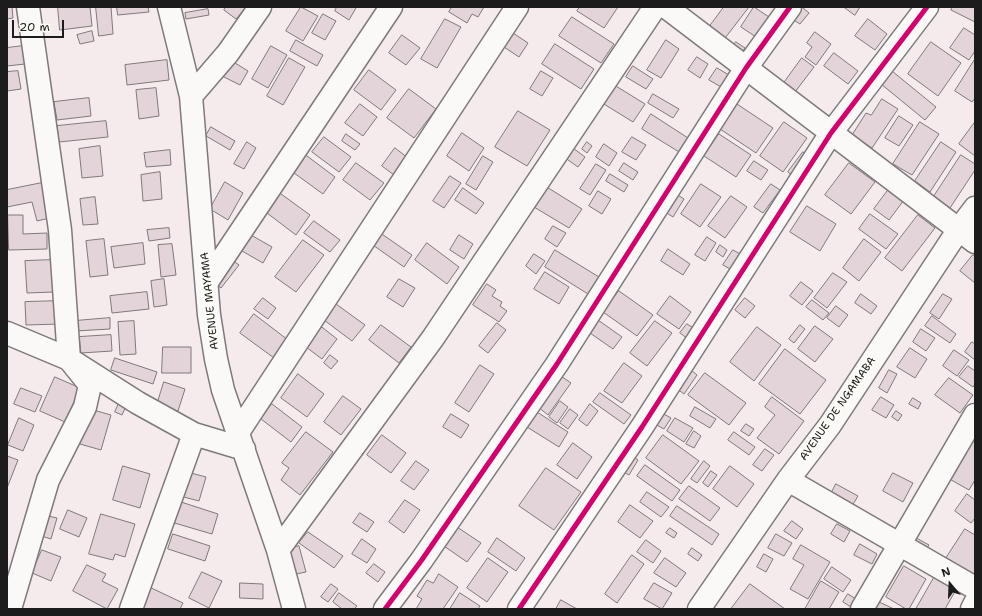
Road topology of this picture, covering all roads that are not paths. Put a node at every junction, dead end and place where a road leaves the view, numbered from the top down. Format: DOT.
graph roads {
  1 [pos="28,7"];
  2 [pos="169,7"];
  3 [pos="260,7"];
  4 [pos="391,7"];
  5 [pos="516,7"];
  6 [pos="655,7"];
  7 [pos="666,7"];
  8 [pos="790,7"];
  9 [pos="927,7"];
  10 [pos="746,68"];
  11 [pos="191,96"];
  12 [pos="831,133"];
  13 [pos="975,208"];
  14 [pos="967,236"];
  15 [pos="207,282"];
  16 [pos="7,333"];
  17 [pos="69,359"];
  18 [pos="975,415"];
  19 [pos="194,434"];
  20 [pos="241,441"];
  21 [pos="788,480"];
  22 [pos="899,545"];
  23 [pos="278,550"];
  24 [pos="975,588"];
  25 [pos="975,603"];
  26 [pos="10,609"];
  27 [pos="131,609"];
  28 [pos="294,609"];
  29 [pos="385,609"];
  30 [pos="519,609"];
  31 [pos="699,609"];
  32 [pos="862,609"];
  33 [pos="972,609"];
  1 -- 17 [label="street"];
  2 -- 11 [label="street, AVENUE MAYAMA"];
  3 -- 11 [label="street"];
  4 -- 15 [label="street"];
  5 -- 20 [label="street"];
  6 -- 23 [label="street"];
  7 -- 10 [label="street"];
  8 -- 10 [label="street"];
  9 -- 12 [label="street"];
  10 -- 12 [label="street"];
  10 -- 29 [label="street"];
  11 -- 15 [label="street, AVENUE MAYAMA"];
  12 -- 14 [label="street"];
  12 -- 30 [label="street"];
  13 -- 14 [label="street, AVENUE DE NGAMABA"];
  14 -- 21 [label="street, AVENUE DE NGAMABA"];
  15 -- 20 [label="street, AVENUE MAYAMA"];
  16 -- 17 [label="street"];
  17 -- 19 [label="street"];
  17 -- 26 [label="street"];
  18 -- 22 [label="street"];
  19 -- 20 [label="street"];
  19 -- 27 [label="street"];
  20 -- 23 [label="street, AVENUE MAYAMA"];
  21 -- 22 [label="street"];
  21 -- 31 [label="street, AVENUE DE NGAMABA"];
  22 -- 24 [label="street"];
  22 -- 32 [label="street"];
  23 -- 28 [label="street, AVENUE MAYAMA"];
  25 -- 33 [label="street"];
}
